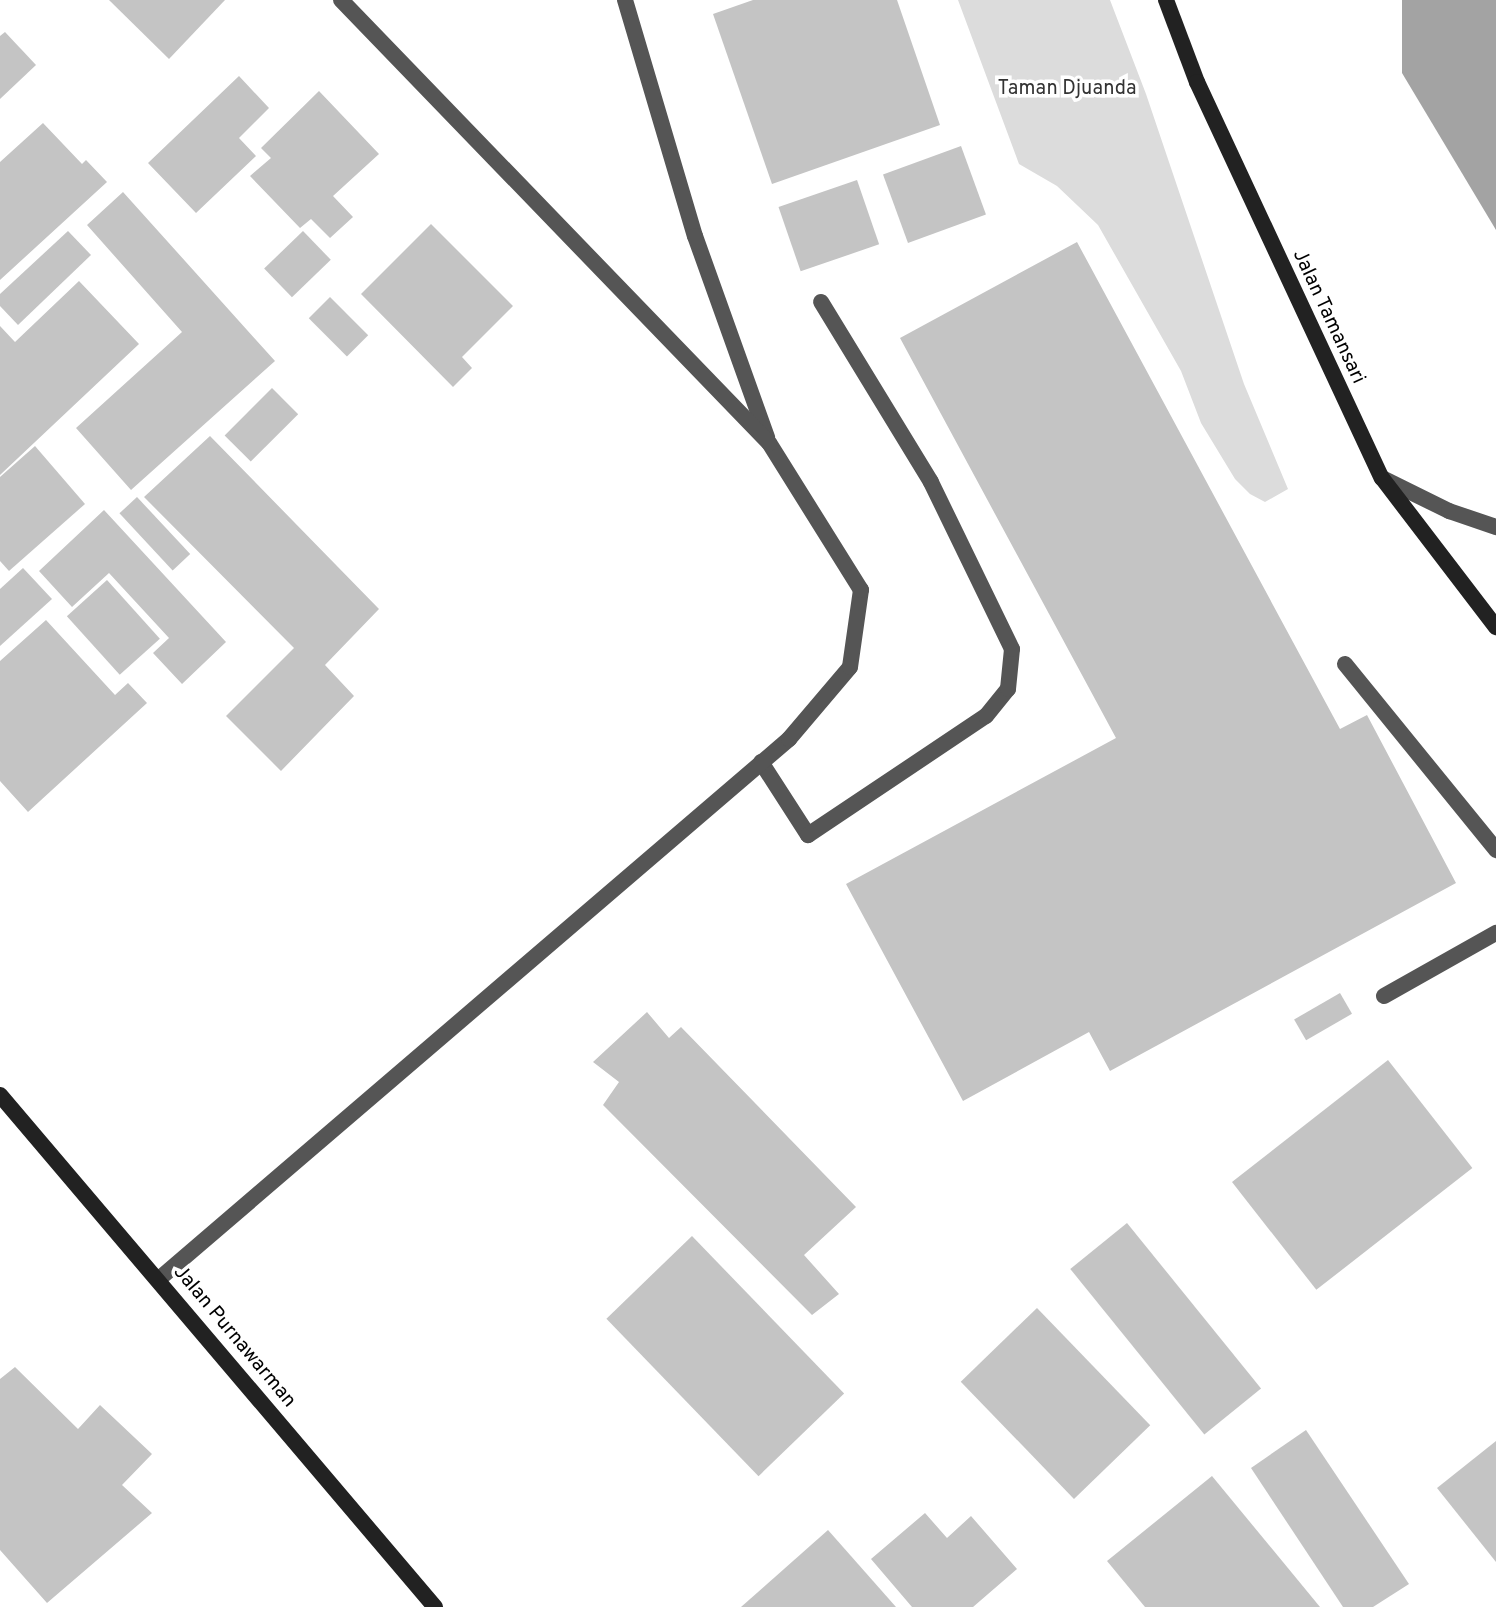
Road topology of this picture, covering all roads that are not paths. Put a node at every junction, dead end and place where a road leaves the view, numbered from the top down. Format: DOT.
graph roads {
  1 [pos="341,0"];
  2 [pos="625,0"];
  3 [pos="1166,0"];
  4 [pos="821,302"];
  5 [pos="769,443"];
  6 [pos="1382,478"];
  7 [pos="1496,527"];
  8 [pos="1496,627"];
  9 [pos="1345,664"];
  10 [pos="761,762"];
  11 [pos="1496,850"];
  12 [pos="1496,933"];
  13 [pos="1384,996"];
  14 [pos="0,1095"];
  15 [pos="159,1279"];
  16 [pos="435,1607"];
  1 -- 5 [label="street"];
  2 -- 5 [label="street"];
  3 -- 6 [label="main road, Jalan Tamansari"];
  4 -- 10 [label="street"];
  5 -- 10 [label="street"];
  6 -- 7 [label="street"];
  6 -- 8 [label="main road, Jalan Tamansari"];
  9 -- 11 [label="street"];
  10 -- 15 [label="street"];
  12 -- 13 [label="street"];
  14 -- 15 [label="main road, Jalan Purnawarman"];
  15 -- 16 [label="main road, Jalan Purnawarman"];
}
